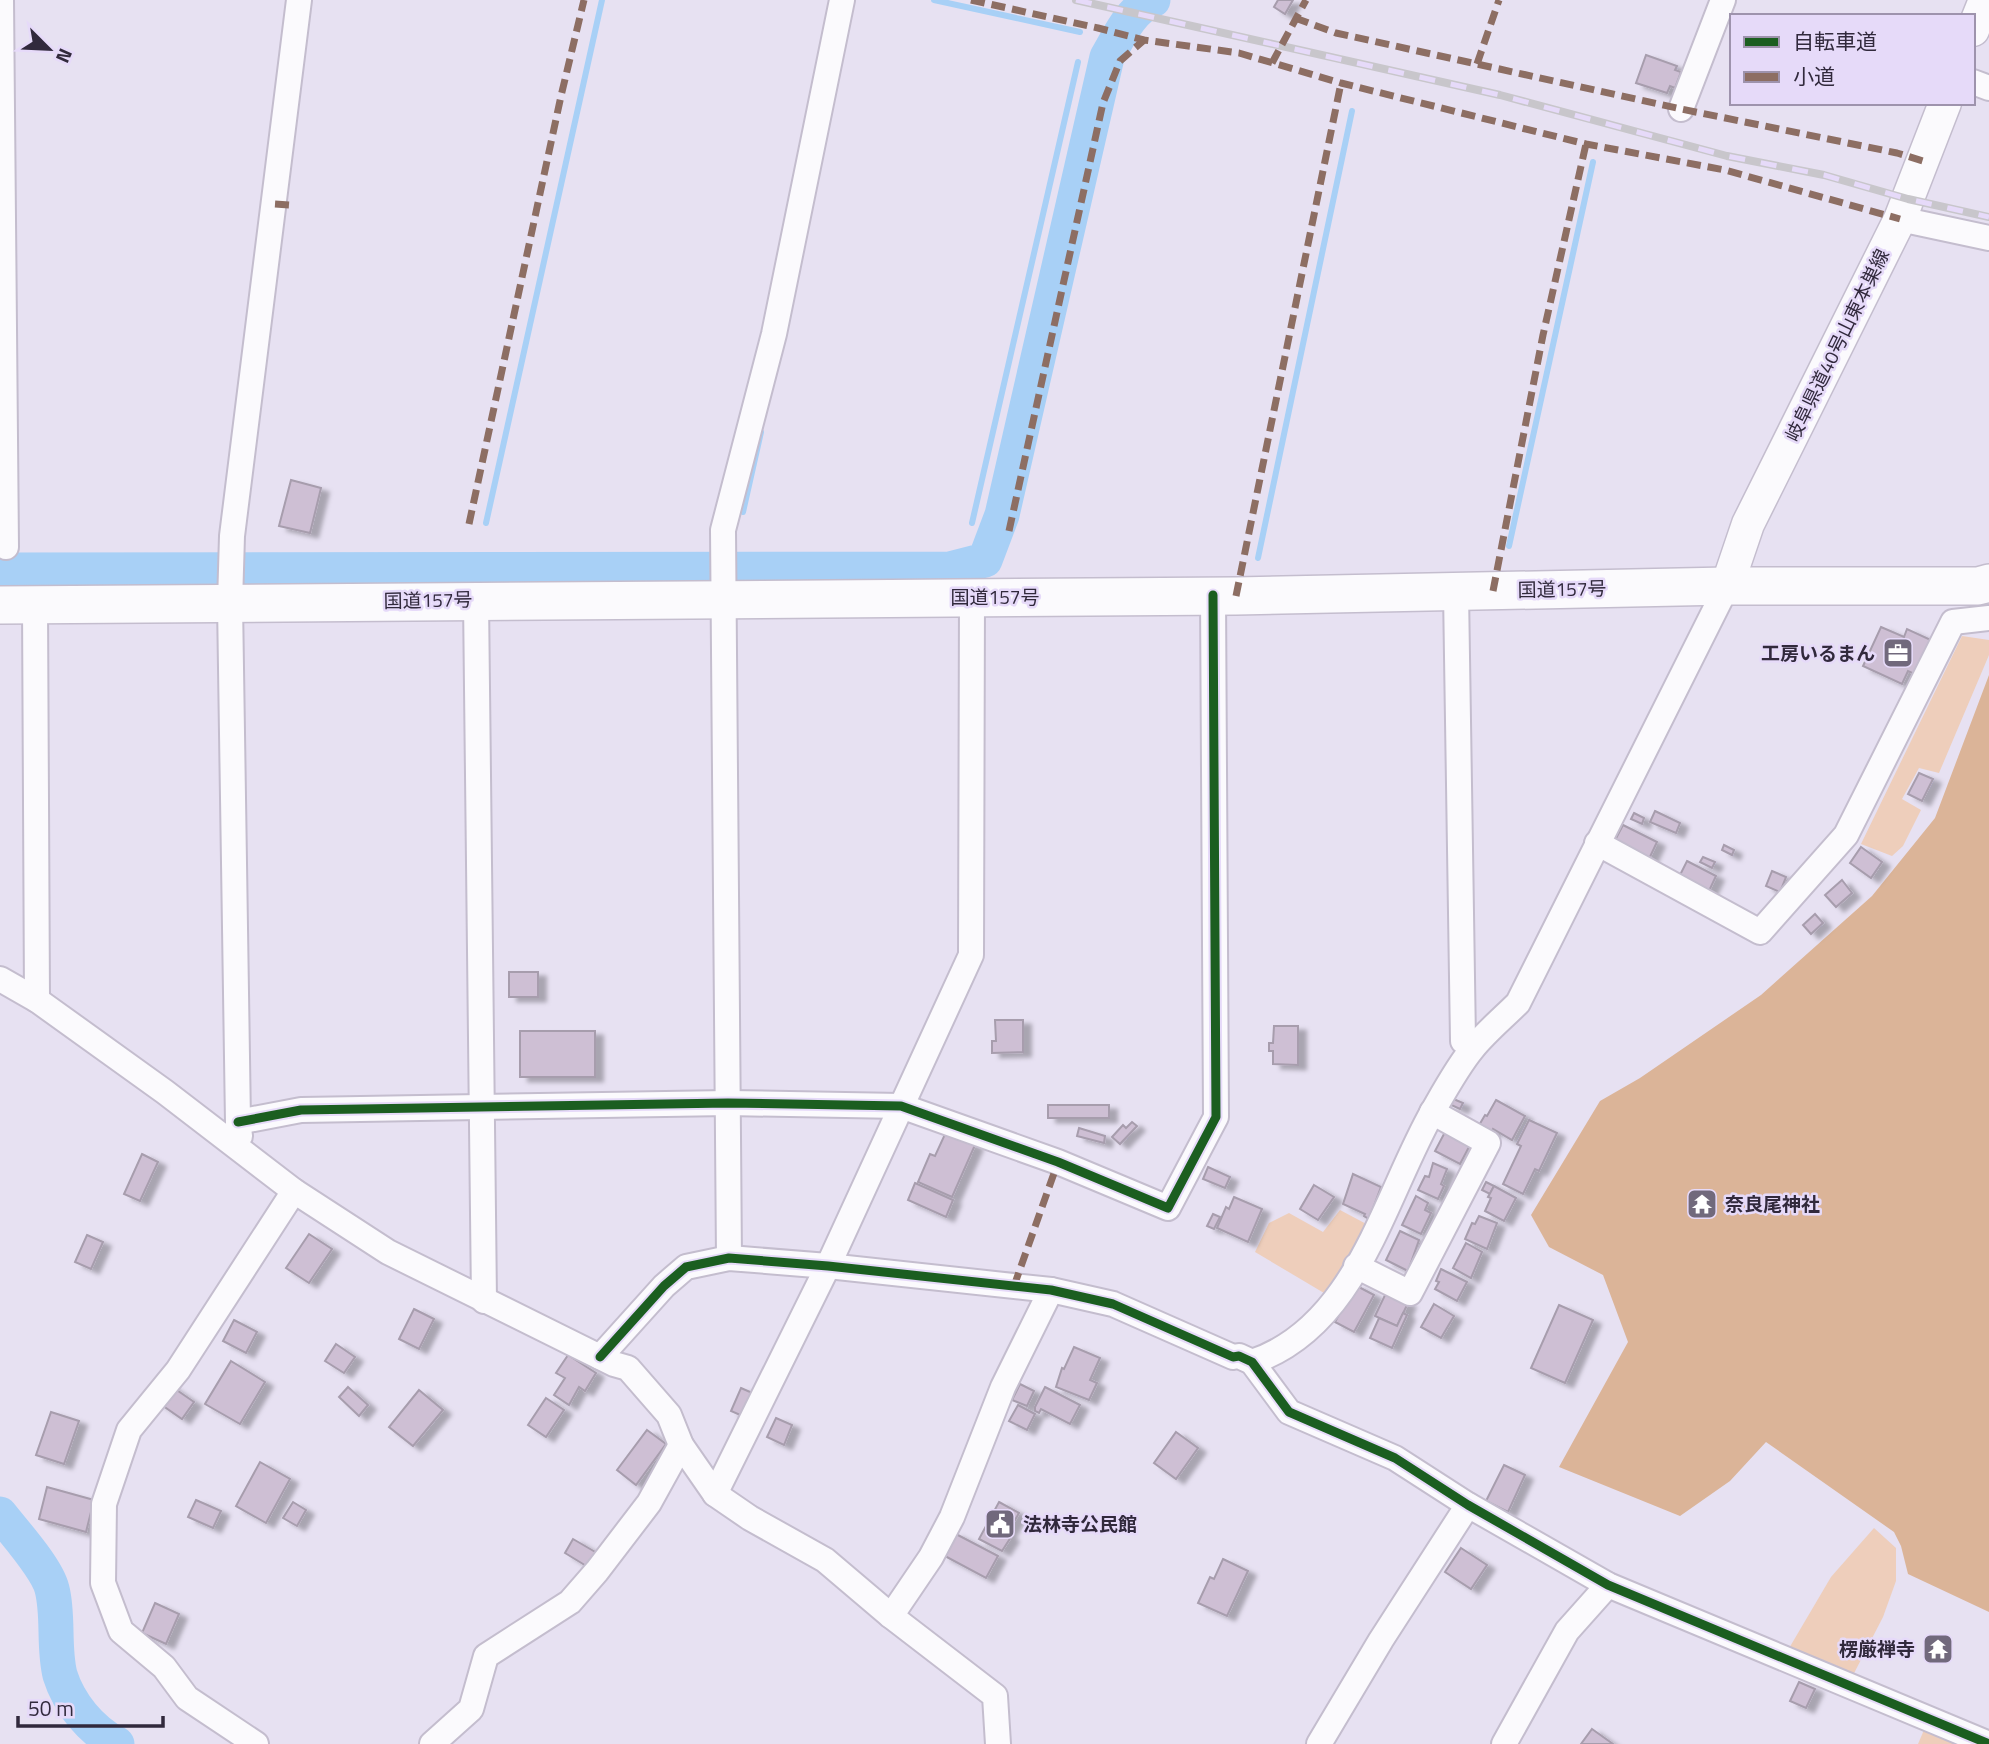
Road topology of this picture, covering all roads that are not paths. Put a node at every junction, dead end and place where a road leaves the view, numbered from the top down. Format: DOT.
graph roads {
  1 [pos="1,0"];
  2 [pos="299,0"];
  3 [pos="842,0"];
  4 [pos="1723,0"];
  5 [pos="1984,0"];
  6 [pos="1975,25"];
  7 [pos="1944,105"];
  8 [pos="1681,109"];
  9 [pos="1900,219"];
  10 [pos="1989,238"];
  11 [pos="6,547"];
  12 [pos="1989,583"];
  13 [pos="1727,586"];
  14 [pos="724,590"];
  15 [pos="1455,592"];
  16 [pos="1213,595"];
  17 [pos="972,598"];
  18 [pos="476,600"];
  19 [pos="230,603"];
  20 [pos="18,605"];
  21 [pos="1989,618"];
  22 [pos="1597,843"];
  23 [pos="0,979"];
  24 [pos="37,1000"];
  25 [pos="1472,1048"];
  26 [pos="728,1103"];
  27 [pos="901,1106"];
  28 [pos="481,1108"];
  29 [pos="1432,1112"];
  30 [pos="238,1122"];
  31 [pos="242,1150"];
  32 [pos="294,1191"];
  33 [pos="729,1258"];
  34 [pos="828,1266"];
  35 [pos="1356,1266"];
  36 [pos="1051,1290"];
  37 [pos="484,1301"];
  38 [pos="600,1357"];
  39 [pos="1252,1362"];
  40 [pos="681,1445"];
  41 [pos="715,1494"];
  42 [pos="1468,1505"];
  43 [pos="1608,1585"];
  44 [pos="891,1616"];
  45 [pos="256,1744"];
  46 [pos="432,1744"];
  47 [pos="998,1744"];
  48 [pos="1319,1744"];
  49 [pos="1504,1744"];
  50 [pos="1989,1744"];
  1 -- 11 [label="street"];
  2 -- 19 [label="street"];
  3 -- 14 [label="street"];
  4 -- 8 [label="street"];
  5 -- 6 [label="main road"];
  7 -- 9 [label="main road, 岐阜県道40号山東本巣線"];
  9 -- 10 [label="street"];
  9 -- 13 [label="main road, 岐阜県道40号山東本巣線"];
  12 -- 13 [label="highway, 国道157号"];
  13 -- 15 [label="highway, 国道157号"];
  13 -- 22 [label="street"];
  14 -- 17 [label="highway, 国道157号"];
  14 -- 18 [label="highway, 国道157号"];
  14 -- 26 [label="street"];
  15 -- 16 [label="highway, 国道157号"];
  15 -- 25 [label="street"];
  16 -- 17 [label="highway, 国道157号"];
  16 -- 27 [label="street"];
  17 -- 27 [label="street"];
  18 -- 19 [label="highway, 国道157号"];
  18 -- 28 [label="street"];
  19 -- 20 [label="highway, 国道157号"];
  19 -- 30 [label="street"];
  20 -- 24 [label="street"];
  21 -- 22 [label="street"];
  22 -- 25 [label="street"];
  23 -- 24 [label="street"];
  24 -- 31 [label="street"];
  25 -- 29 [label="street"];
  26 -- 27 [label="street"];
  26 -- 28 [label="street"];
  26 -- 33 [label="street"];
  27 -- 34 [label="street"];
  28 -- 30 [label="street"];
  28 -- 37 [label="street"];
  29 -- 35 [label="street"];
  29 -- 35 [label="street"];
  30 -- 31 [label="street"];
  31 -- 32 [label="street"];
  32 -- 37 [label="street"];
  32 -- 45 [label="street"];
  33 -- 34 [label="street"];
  33 -- 38 [label="street"];
  34 -- 36 [label="street"];
  34 -- 41 [label="street"];
  35 -- 39 [label="street"];
  36 -- 39 [label="street"];
  36 -- 44 [label="street"];
  37 -- 38 [label="street"];
  38 -- 40 [label="street"];
  39 -- 42 [label="street"];
  40 -- 41 [label="street"];
  40 -- 46 [label="street"];
  41 -- 44 [label="street"];
  42 -- 43 [label="street"];
  42 -- 48 [label="street"];
  43 -- 49 [label="street"];
  43 -- 50 [label="street"];
  44 -- 47 [label="street"];
}
